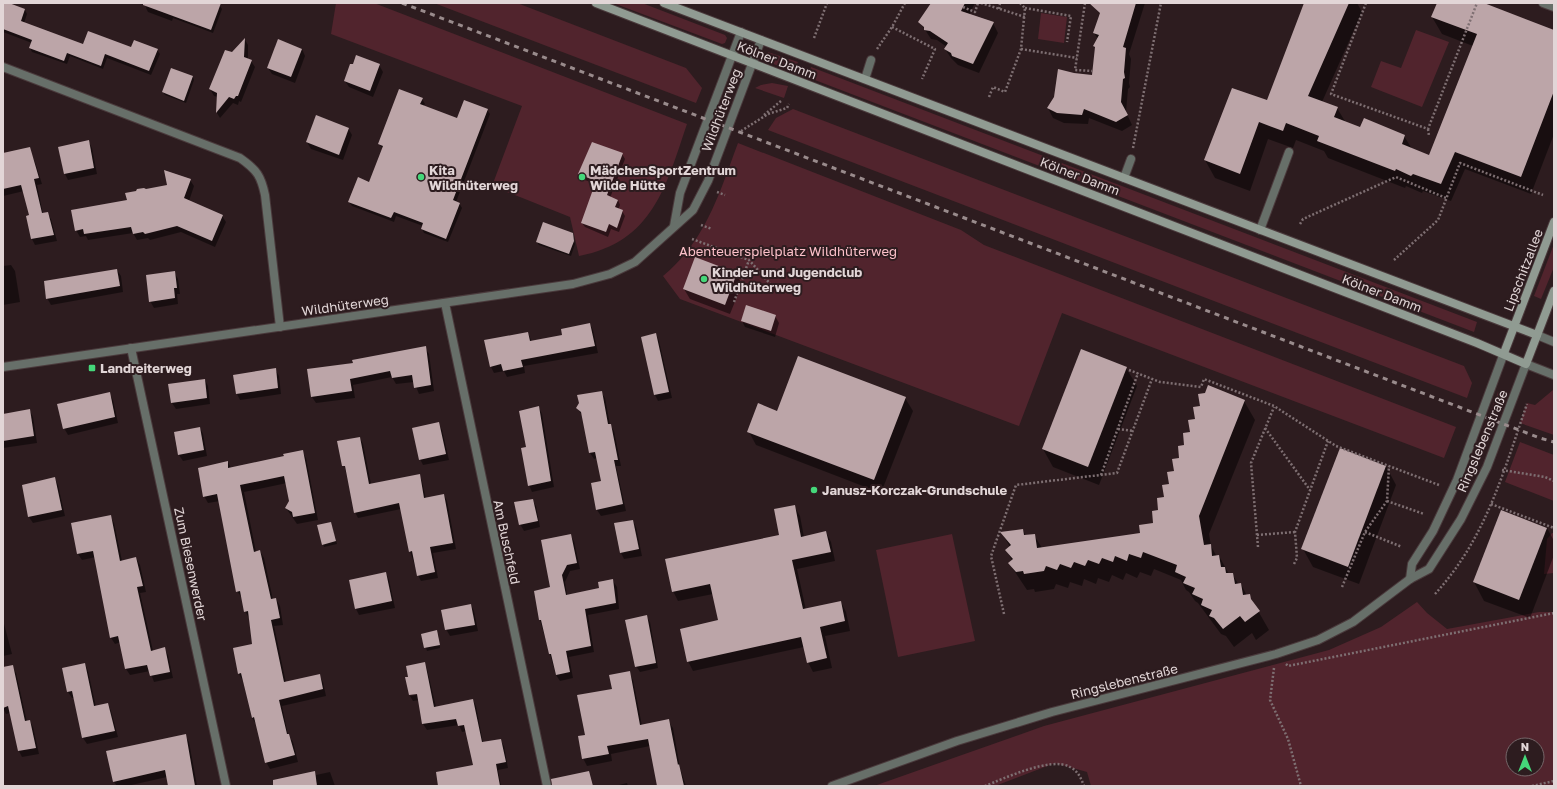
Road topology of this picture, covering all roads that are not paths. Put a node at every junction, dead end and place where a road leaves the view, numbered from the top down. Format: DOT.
graph roads {
  1 [pos="596,3"];
  2 [pos="664,3"];
  3 [pos="1543,3"];
  4 [pos="1554,7"];
  5 [pos="741,32"];
  6 [pos="761,40"];
  7 [pos="732,55"];
  8 [pos="872,60"];
  9 [pos="752,63"];
  10 [pos="3,67"];
  11 [pos="864,79"];
  12 [pos="1289,152"];
  13 [pos="1131,159"];
  14 [pos="1124,178"];
  15 [pos="1554,222"];
  16 [pos="674,226"];
  17 [pos="1260,230"];
  18 [pos="1554,291"];
  19 [pos="445,303"];
  20 [pos="280,327"];
  21 [pos="1514,327"];
  22 [pos="1537,335"];
  23 [pos="1554,342"];
  24 [pos="131,348"];
  25 [pos="1504,353"];
  26 [pos="1526,364"];
  27 [pos="3,367"];
  28 [pos="1554,375"];
  29 [pos="1410,579"];
  30 [pos="226,786"];
  31 [pos="547,786"];
  32 [pos="832,786"];
  1 -- 7 [label="street, Kölner Damm"];
  2 -- 5 [label="street, Kölner Damm"];
  3 -- 4 [label="street"];
  5 -- 6 [label="street, Kölner Damm"];
  5 -- 7 [label="street, Wildhüterweg"];
  6 -- 9 [label="street, Wildhüterweg"];
  6 -- 11 [label="street, Kölner Damm"];
  7 -- 9 [label="street, Kölner Damm"];
  7 -- 16 [label="street, Wildhüterweg"];
  8 -- 11 [label="street"];
  9 -- 16 [label="street, Wildhüterweg"];
  9 -- 25 [label="street, Kölner Damm"];
  10 -- 20 [label="street"];
  11 -- 14 [label="street, Kölner Damm"];
  12 -- 17 [label="street"];
  13 -- 14 [label="street"];
  14 -- 17 [label="street, Kölner Damm"];
  15 -- 21 [label="street, Lipschitzallee"];
  16 -- 19 [label="street, Wildhüterweg"];
  17 -- 21 [label="street, Kölner Damm"];
  18 -- 22 [label="street"];
  19 -- 20 [label="street, Wildhüterweg"];
  19 -- 31 [label="street, Am Buschfeld"];
  20 -- 24 [label="street, Wildhüterweg"];
  21 -- 22 [label="street, Kölner Damm"];
  21 -- 25 [label="street, Lipschitzallee"];
  22 -- 23 [label="street, Kölner Damm"];
  22 -- 26 [label="street"];
  24 -- 27 [label="street, Wildhüterweg"];
  24 -- 30 [label="street, Zum Biesenwerder"];
  25 -- 26 [label="street, Kölner Damm"];
  25 -- 29 [label="street, Ringslebenstraße"];
  26 -- 28 [label="street, Kölner Damm"];
  26 -- 29 [label="street, Ringslebenstraße"];
  29 -- 32 [label="street, Ringslebenstraße"];
}
